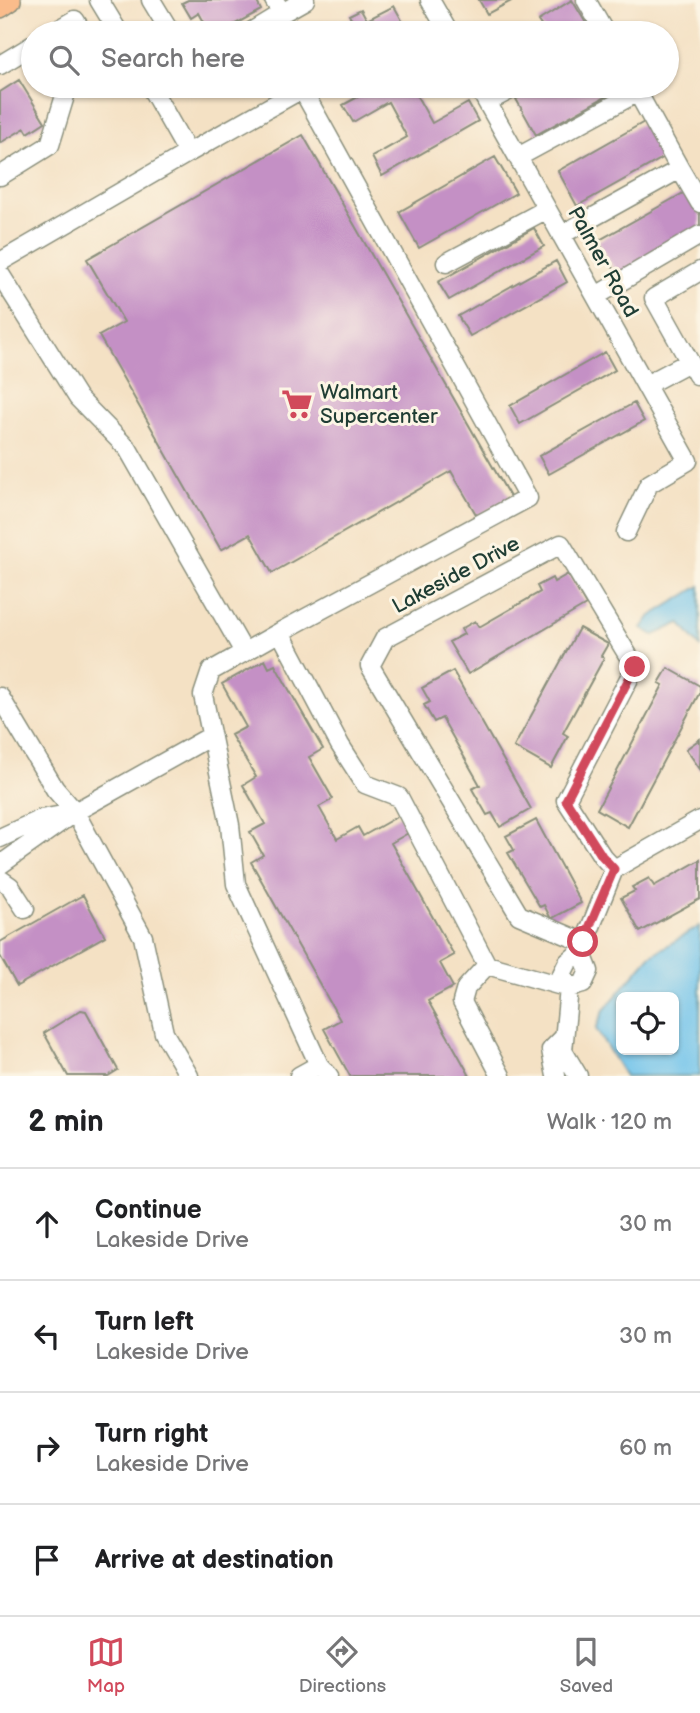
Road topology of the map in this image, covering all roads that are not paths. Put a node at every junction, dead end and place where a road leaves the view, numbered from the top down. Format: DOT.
graph roads {
  1 [pos="9,0"];
  2 [pos="99,0"];
  3 [pos="151,0"];
  4 [pos="305,0"];
  5 [pos="430,0"];
  6 [pos="586,0"];
  7 [pos="0,6"];
  8 [pos="278,6"];
  9 [pos="112,21"];
  10 [pos="164,21"];
  11 [pos="267,21"];
  12 [pos="442,21"];
  13 [pos="598,21"];
  14 [pos="21,52"];
  15 [pos="0,65"];
  16 [pos="64,98"];
  17 [pos="160,98"];
  18 [pos="284,98"];
  19 [pos="307,98"];
  20 [pos="485,98"];
  21 [pos="495,98"];
  22 [pos="620,98"];
  23 [pos="641,98"];
  24 [pos="487,102"];
  25 [pos="188,153"];
  26 [pos="518,157"];
  27 [pos="680,169"];
  28 [pos="0,176"];
  29 [pos="700,204"];
  30 [pos="547,209"];
  31 [pos="561,235"];
  32 [pos="700,235"];
  33 [pos="0,262"];
  34 [pos="446,263"];
  35 [pos="700,271"];
  36 [pos="0,274"];
  37 [pos="596,296"];
  38 [pos="694,368"];
  39 [pos="646,385"];
  40 [pos="626,532"];
  41 [pos="280,632"];
  42 [pos="244,652"];
  43 [pos="0,697"];
  44 [pos="211,736"];
  45 [pos="75,812"];
  46 [pos="700,820"];
  47 [pos="0,838"];
  48 [pos="0,865"];
  49 [pos="614,869"];
  50 [pos="0,879"];
  51 [pos="25,909"];
  52 [pos="582,946"];
  53 [pos="487,965"];
  54 [pos="569,988"];
  55 [pos="563,1038"];
  56 [pos="324,1070"];
  57 [pos="189,1076"];
  58 [pos="299,1076"];
  59 [pos="501,1076"];
  60 [pos="556,1076"];
  61 [pos="578,1076"];
  1 -- 7 [label="main road"];
  2 -- 9 [label="street"];
  3 -- 10 [label="street"];
  4 -- 8 [label="street"];
  5 -- 12 [label="street"];
  6 -- 13 [label="street"];
  8 -- 11 [label="street"];
  14 -- 15 [label="street"];
  16 -- 28 [label="street"];
  17 -- 25 [label="street"];
  18 -- 25 [label="street"];
  19 -- 41 [label="street"];
  20 -- 24 [label="street, Palmer Road"];
  21 -- 24 [label="street"];
  22 -- 26 [label="street"];
  23 -- 27 [label="street"];
  24 -- 26 [label="street, Palmer Road"];
  25 -- 33 [label="street"];
  26 -- 30 [label="street, Palmer Road"];
  27 -- 29 [label="street"];
  27 -- 31 [label="street"];
  30 -- 31 [label="street, Palmer Road"];
  30 -- 34 [label="street"];
  31 -- 37 [label="street, Palmer Road"];
  32 -- 37 [label="street"];
  35 -- 38 [label="street"];
  36 -- 42 [label="street"];
  37 -- 39 [label="street, Palmer Road"];
  38 -- 39 [label="street"];
  39 -- 40 [label="street, Palmer Road"];
  41 -- 42 [label="street"];
  41 -- 53 [label="street"];
  42 -- 44 [label="street"];
  43 -- 45 [label="street"];
  44 -- 45 [label="street"];
  44 -- 56 [label="street"];
  45 -- 47 [label="street"];
  45 -- 48 [label="street"];
  45 -- 57 [label="street"];
  46 -- 49 [label="street"];
  49 -- 52 [label="street"];
  49 -- 52 [label="street, Lakeside Drive"];
  50 -- 51 [label="street"];
  52 -- 54 [label="street"];
  53 -- 54 [label="street"];
  53 -- 59 [label="street"];
  54 -- 55 [label="street"];
  55 -- 60 [label="street"];
  55 -- 61 [label="street"];
  56 -- 58 [label="street"];
}
